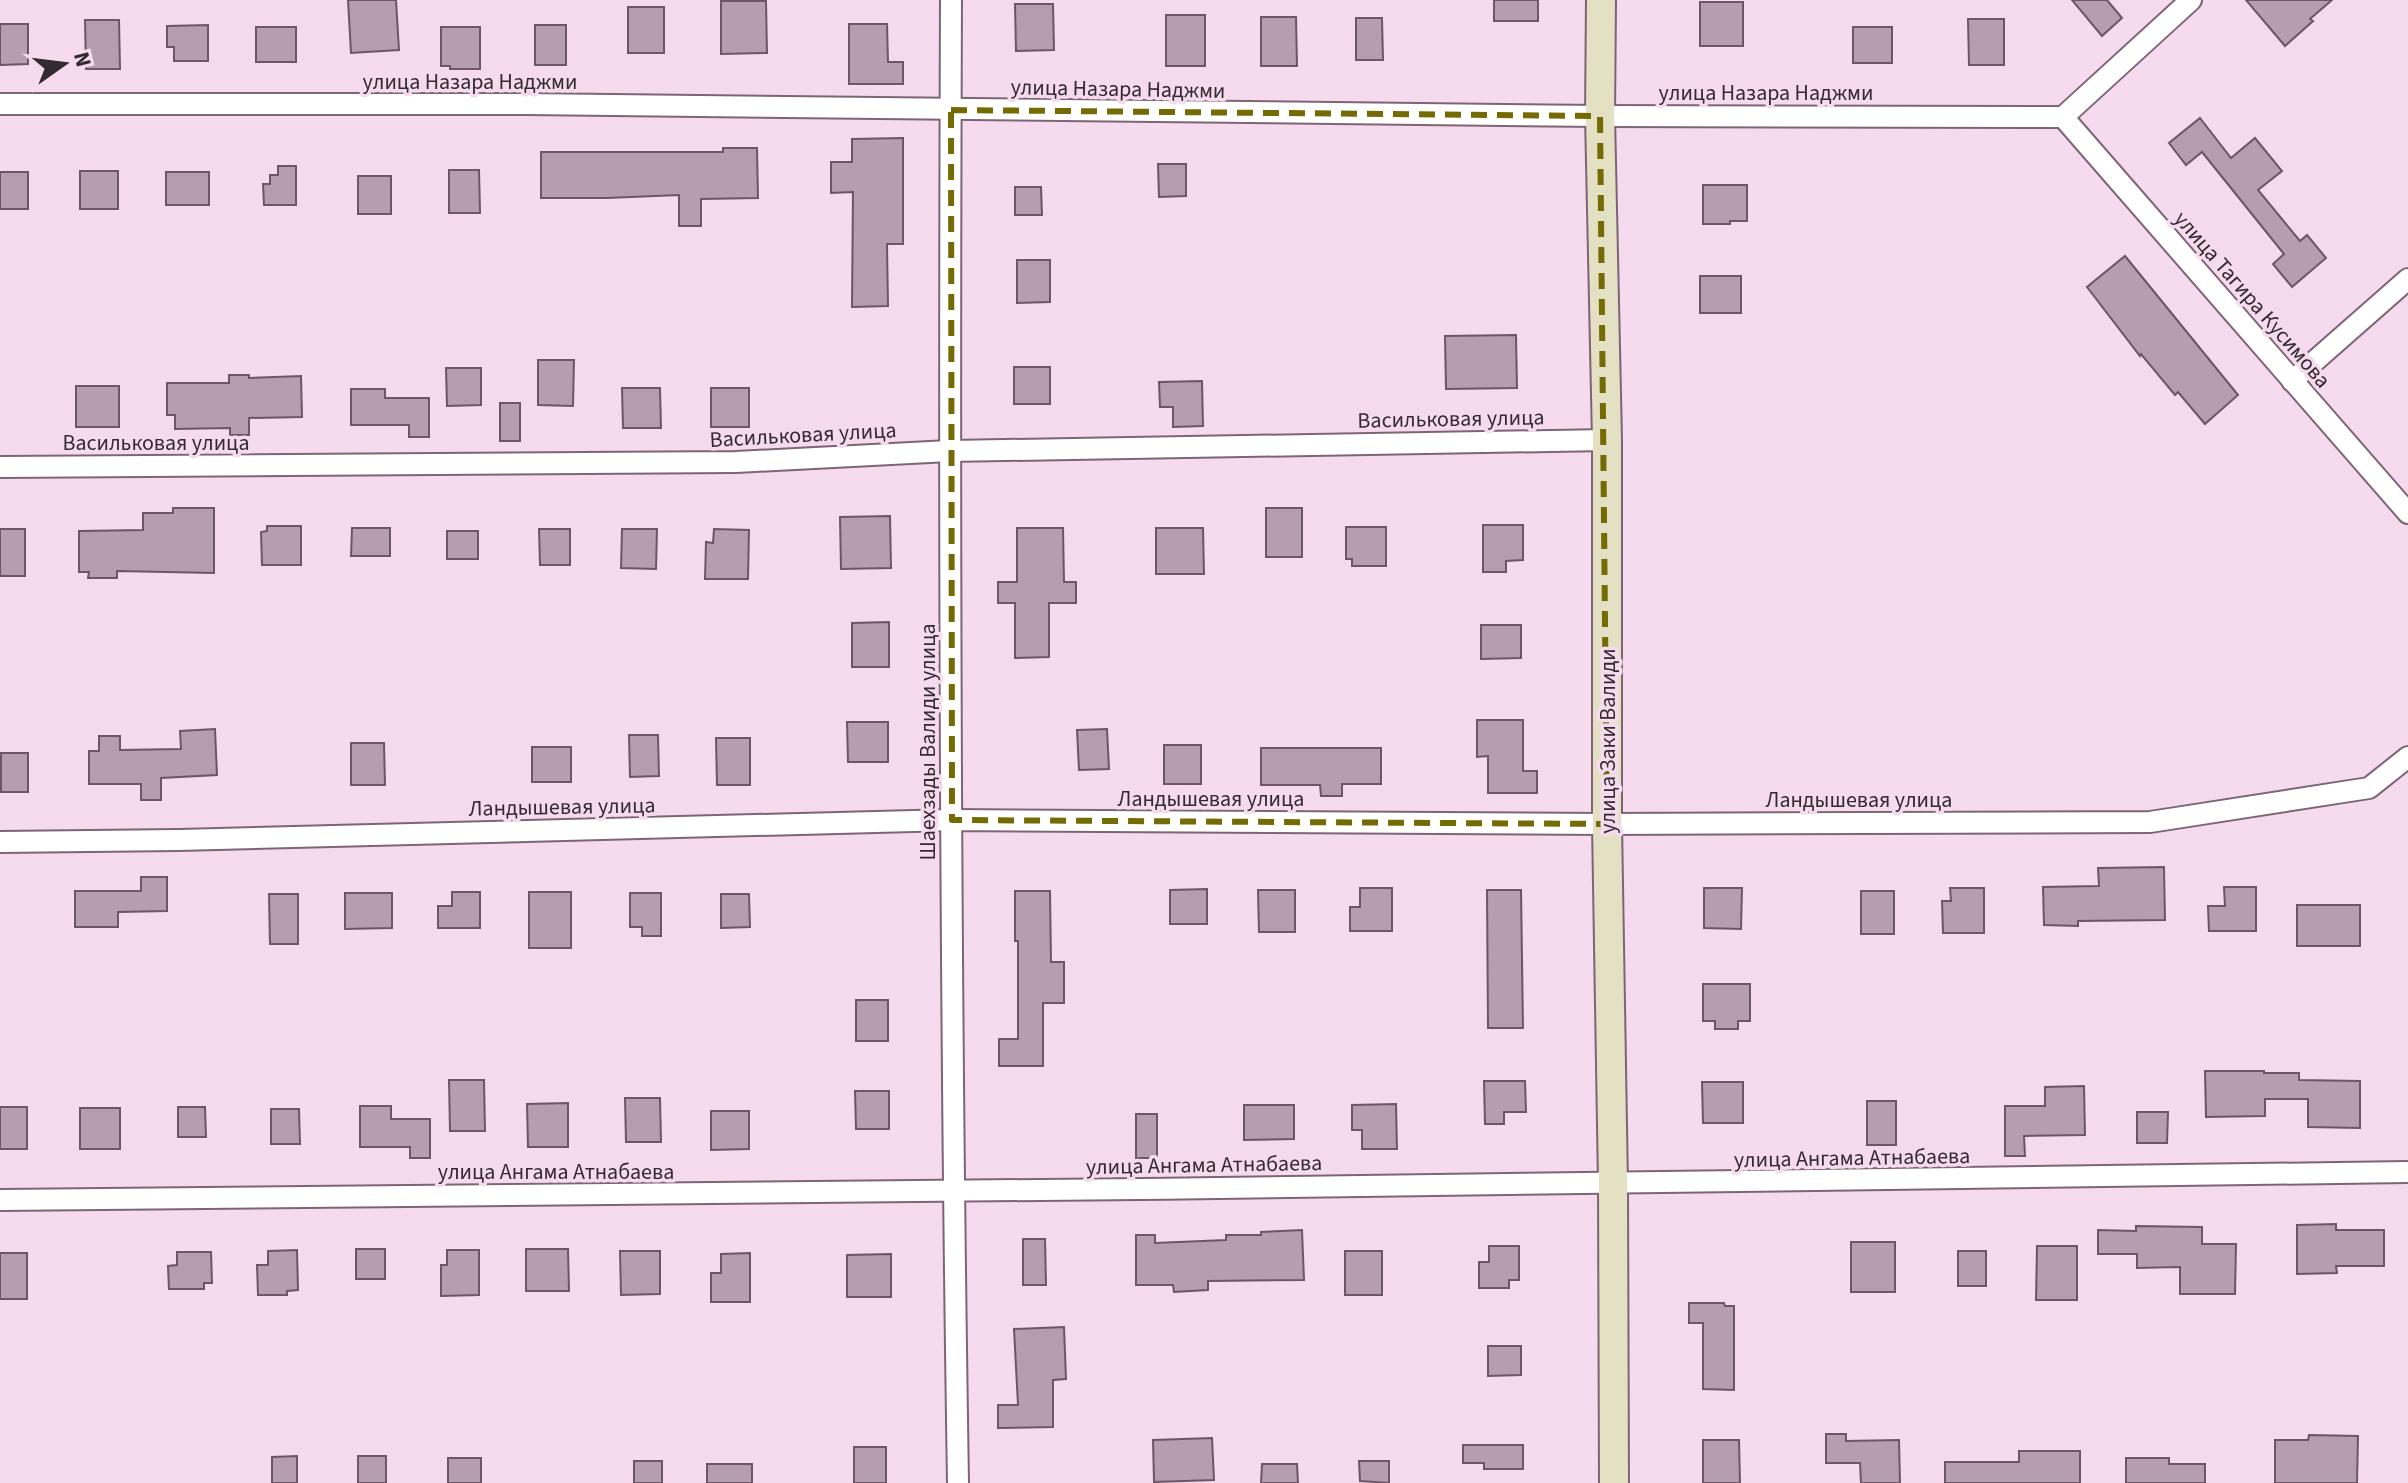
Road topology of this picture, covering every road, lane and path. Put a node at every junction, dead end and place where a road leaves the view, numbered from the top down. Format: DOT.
graph roads {
  1 [pos="951,0"];
  2 [pos="1601,0"];
  3 [pos="2191,0"];
  4 [pos="0,104"];
  5 [pos="951,110"];
  6 [pos="1600,116"];
  7 [pos="2063,117"];
  8 [pos="2408,279"];
  9 [pos="2292,381"];
  10 [pos="1607,440"];
  11 [pos="949,451"];
  12 [pos="0,467"];
  13 [pos="2408,513"];
  14 [pos="2408,757"];
  15 [pos="952,820"];
  16 [pos="1607,824"];
  17 [pos="0,842"];
  18 [pos="2408,1172"];
  19 [pos="1613,1185"];
  20 [pos="953,1192"];
  21 [pos="0,1200"];
  22 [pos="958,1483"];
  23 [pos="1614,1483"];
  1 -- 5 [label="street, Шаехзады Валиди улица"];
  2 -- 6 [label="street, улица Заки Валиди"];
  3 -- 7 [label="street"];
  4 -- 5 [label="street, улица Назара Наджми"];
  5 -- 6 [label="street, улица Назара Наджми"];
  5 -- 11 [label="street, Шаехзады Валиди улица"];
  6 -- 7 [label="street, улица Назара Наджми"];
  6 -- 10 [label="street, улица Заки Валиди"];
  7 -- 9 [label="street, улица Тагира Кусимова"];
  8 -- 9 [label="street"];
  9 -- 13 [label="street, улица Тагира Кусимова"];
  10 -- 11 [label="street, Васильковая улица"];
  10 -- 16 [label="street, улица Заки Валиди"];
  11 -- 12 [label="street, Васильковая улица"];
  11 -- 15 [label="street, Шаехзады Валиди улица"];
  14 -- 16 [label="street, Ландышевая улица"];
  15 -- 16 [label="street, Ландышевая улица"];
  15 -- 17 [label="street, Ландышевая улица"];
  15 -- 20 [label="street, Шаехзады Валиди улица"];
  16 -- 19 [label="street, улица Заки Валиди"];
  18 -- 19 [label="street, улица Ангама Атнабаева"];
  19 -- 20 [label="street, улица Ангама Атнабаева"];
  19 -- 23 [label="street, улица Заки Валиди"];
  20 -- 21 [label="street, улица Ангама Атнабаева"];
  20 -- 22 [label="street, Шаехзады Валиди улица"];
}
